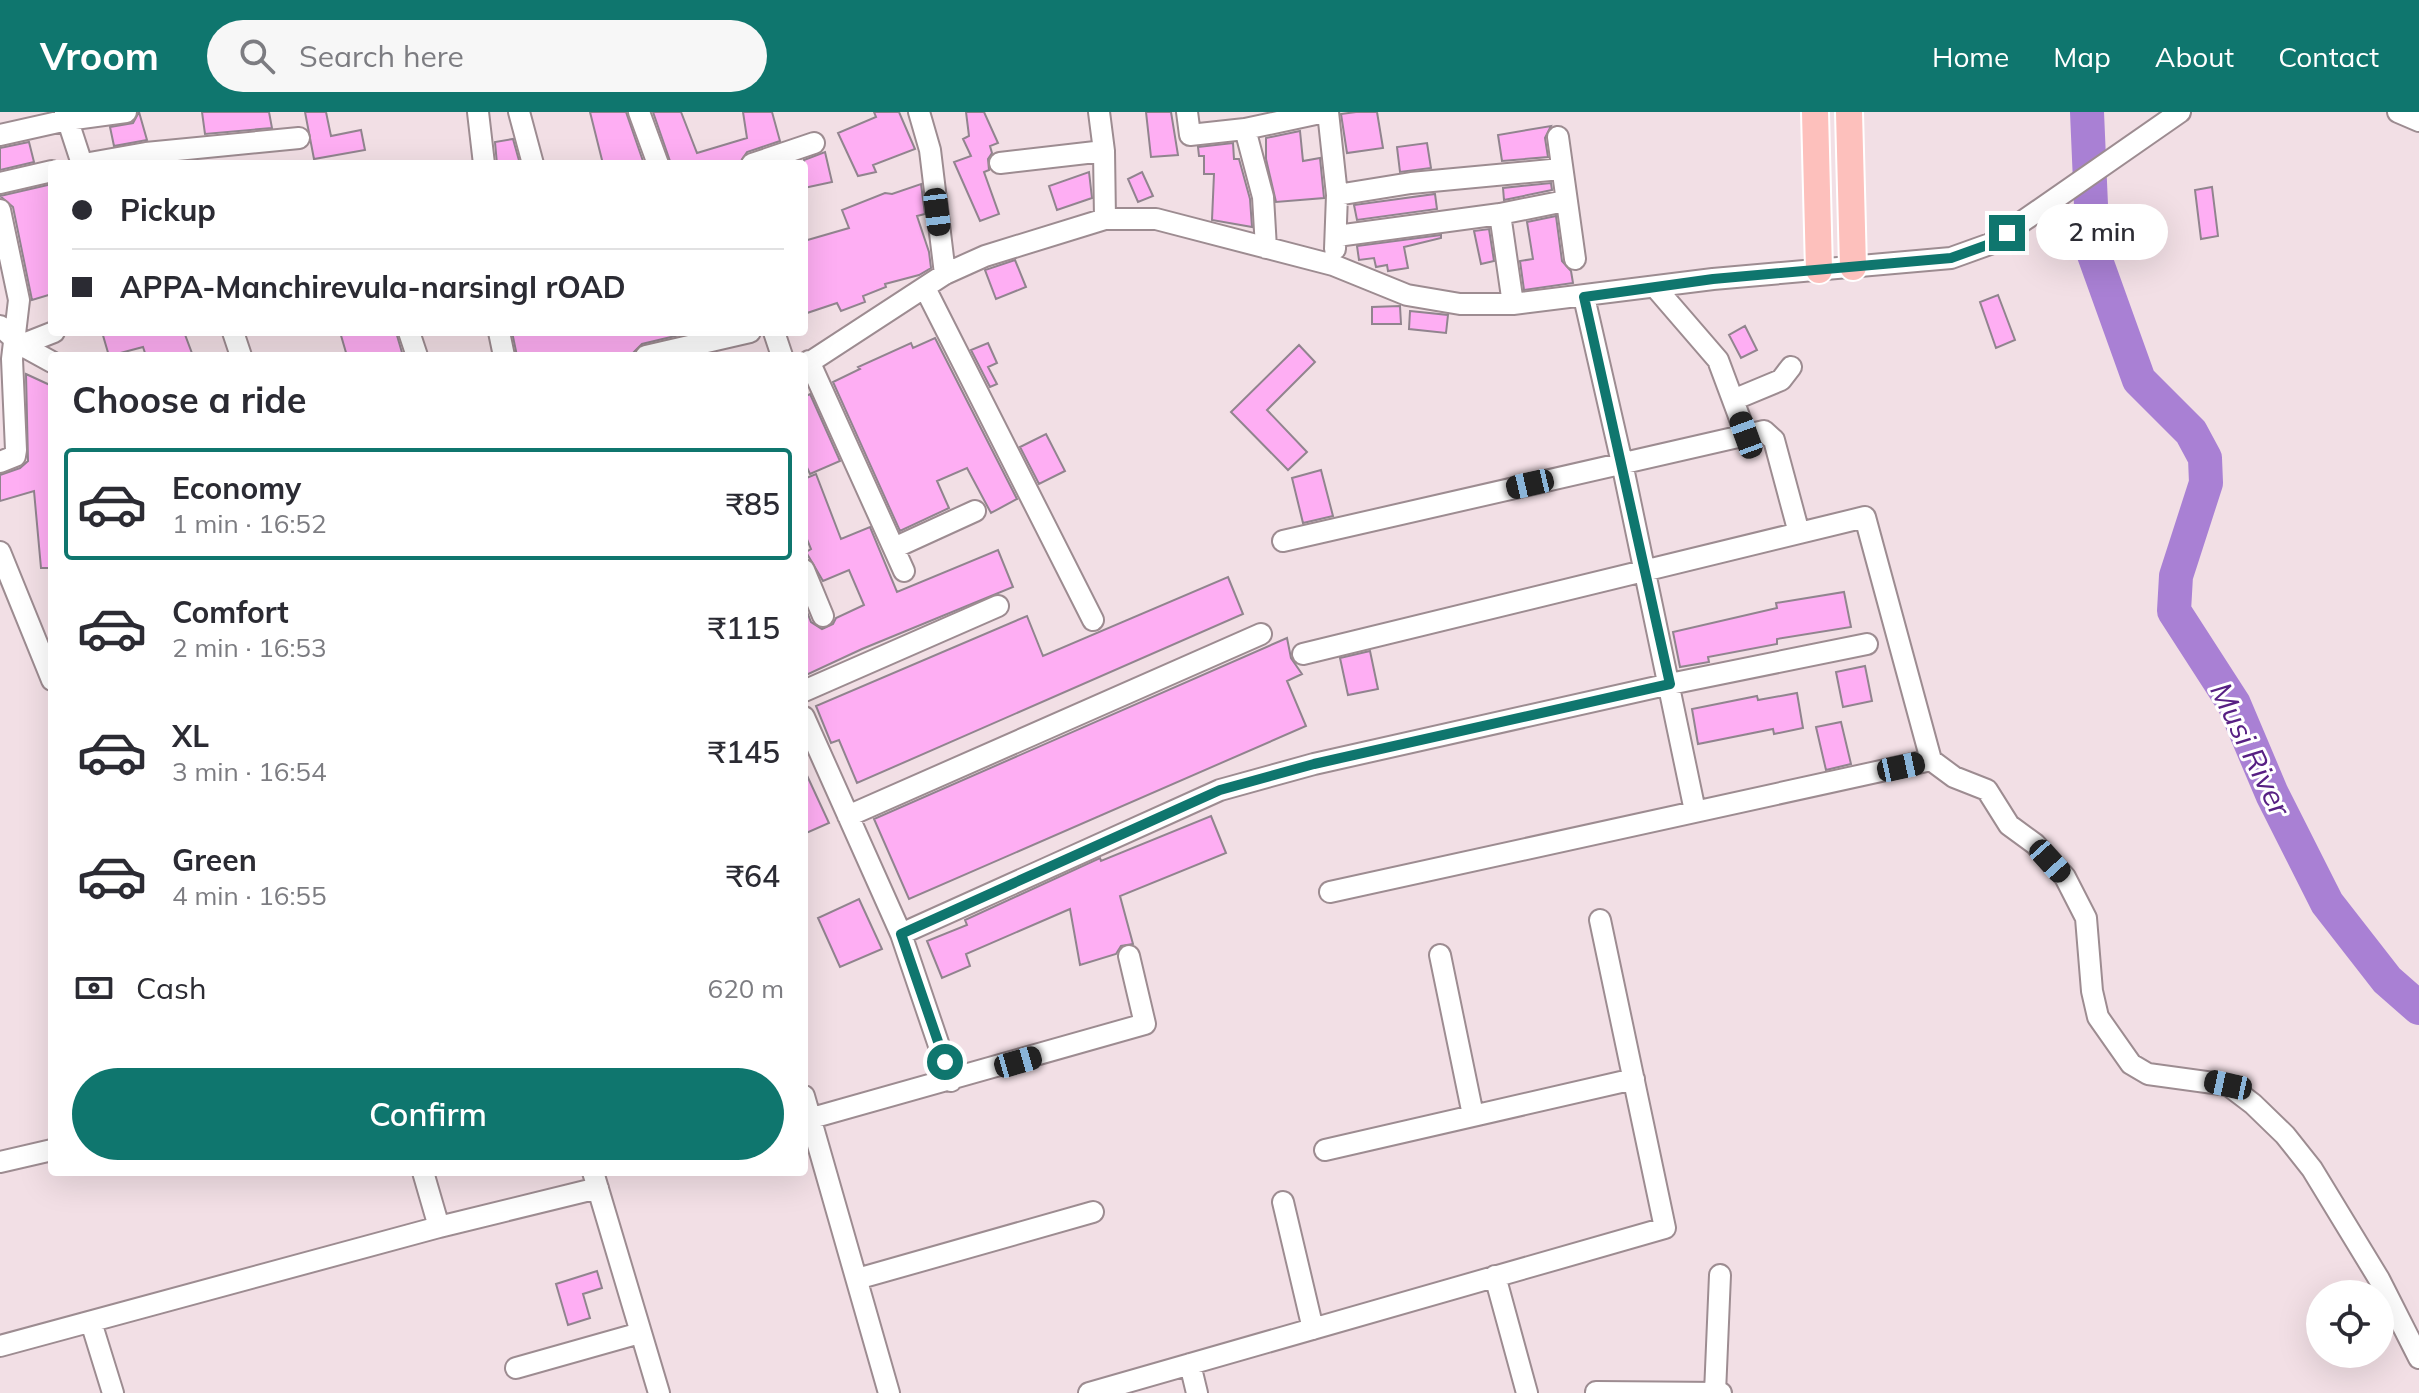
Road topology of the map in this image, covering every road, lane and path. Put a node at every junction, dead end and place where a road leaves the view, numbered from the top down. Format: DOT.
graph roads {
  1 [pos="126,112"];
  2 [pos="478,112"];
  3 [pos="519,112"];
  4 [pos="639,112"];
  5 [pos="919,112"];
  6 [pos="1099,112"];
  7 [pos="1187,112"];
  8 [pos="1326,112"];
  9 [pos="1815,112"];
  10 [pos="1849,112"];
  11 [pos="2180,112"];
  12 [pos="2398,112"];
  13 [pos="66,116"];
  14 [pos="2419,121"];
  15 [pos="1245,129"];
  16 [pos="0,135"];
  17 [pos="1558,137"];
  18 [pos="299,138"];
  19 [pos="814,143"];
  20 [pos="1104,151"];
  21 [pos="82,160"];
  22 [pos="106,160"];
  23 [pos="484,160"];
  24 [pos="532,160"];
  25 [pos="657,160"];
  26 [pos="764,160"];
  27 [pos="1000,163"];
  28 [pos="1561,169"];
  29 [pos="48,172"];
  30 [pos="0,183"];
  31 [pos="1337,195"];
  32 [pos="1565,201"];
  33 [pos="0,210"];
  34 [pos="1500,214"];
  35 [pos="1105,219"];
  36 [pos="1337,236"];
  37 [pos="1266,248"];
  38 [pos="1575,259"];
  39 [pos="1333,265"];
  40 [pos="1853,267"];
  41 [pos="1819,270"];
  42 [pos="945,274"];
  43 [pos="1655,287"];
  44 [pos="925,288"];
  45 [pos="1584,297"];
  46 [pos="1513,304"];
  47 [pos="48,333"];
  48 [pos="12,336"];
  49 [pos="733,336"];
  50 [pos="663,352"];
  51 [pos="48,359"];
  52 [pos="808,363"];
  53 [pos="808,366"];
  54 [pos="1791,367"];
  55 [pos="1733,400"];
  56 [pos="1746,435"];
  57 [pos="0,462"];
  58 [pos="1622,463"];
  59 [pos="975,511"];
  60 [pos="1799,533"];
  61 [pos="1283,541"];
  62 [pos="894,548"];
  63 [pos="0,552"];
  64 [pos="1646,570"];
  65 [pos="904,571"];
  66 [pos="808,580"];
  67 [pos="998,606"];
  68 [pos="823,616"];
  69 [pos="1093,620"];
  70 [pos="1261,634"];
  71 [pos="44,636"];
  72 [pos="1867,644"];
  73 [pos="1303,654"];
  74 [pos="48,658"];
  75 [pos="1670,684"];
  76 [pos="808,689"];
  77 [pos="808,726"];
  78 [pos="1931,760"];
  79 [pos="1695,811"];
  80 [pos="848,816"];
  81 [pos="1330,892"];
  82 [pos="1600,920"];
  83 [pos="901,934"];
  84 [pos="1440,955"];
  85 [pos="1129,956"];
  86 [pos="1634,1079"];
  87 [pos="951,1081"];
  88 [pos="808,1107"];
  89 [pos="1473,1115"];
  90 [pos="812,1118"];
  91 [pos="1325,1150"];
  92 [pos="48,1151"];
  93 [pos="0,1162"];
  94 [pos="424,1176"];
  95 [pos="595,1180"];
  96 [pos="1283,1202"];
  97 [pos="1093,1212"];
  98 [pos="439,1227"];
  99 [pos="1720,1275"];
  100 [pos="1495,1276"];
  101 [pos="857,1279"];
  102 [pos="91,1322"];
  103 [pos="1313,1329"];
  104 [pos="640,1333"];
  105 [pos="0,1346"];
  106 [pos="2419,1358"];
  107 [pos="1190,1364"];
  108 [pos="516,1368"];
  109 [pos="1596,1392"];
  110 [pos="113,1393"];
  111 [pos="659,1393"];
  112 [pos="889,1393"];
  113 [pos="1089,1393"];
  114 [pos="1197,1393"];
  115 [pos="1527,1393"];
  116 [pos="1717,1393"];
  1 -- 13 [label="street"];
  2 -- 23 [label="street"];
  3 -- 24 [label="street"];
  4 -- 25 [label="street"];
  5 -- 42 [label="street"];
  6 -- 20 [label="street"];
  7 -- 15 [label="street"];
  8 -- 15 [label="street"];
  8 -- 31 [label="street"];
  9 -- 41 [label="main road"];
  10 -- 40 [label="main road"];
  11 -- 40 [label="street"];
  12 -- 14 [label="street"];
  13 -- 16 [label="street"];
  13 -- 21 [label="street"];
  15 -- 37 [label="street"];
  17 -- 28 [label="street"];
  18 -- 22 [label="street"];
  19 -- 26 [label="street"];
  20 -- 27 [label="street"];
  20 -- 35 [label="street"];
  28 -- 31 [label="street"];
  28 -- 32 [label="street"];
  29 -- 30 [label="street"];
  31 -- 36 [label="street"];
  32 -- 34 [label="street"];
  32 -- 38 [label="street"];
  33 -- 48 [label="street"];
  34 -- 36 [label="street"];
  34 -- 46 [label="street"];
  35 -- 37 [label="street"];
  35 -- 42 [label="street"];
  36 -- 39 [label="street"];
  37 -- 39 [label="street"];
  39 -- 46 [label="street"];
  40 -- 41 [label="street"];
  41 -- 43 [label="street"];
  42 -- 44 [label="street"];
  43 -- 45 [label="street"];
  43 -- 55 [label="street"];
  44 -- 52 [label="street"];
  44 -- 69 [label="street"];
  45 -- 46 [label="street"];
  45 -- 58 [label="street"];
  47 -- 48 [label="street"];
  48 -- 51 [label="street"];
  48 -- 57 [label="street"];
  49 -- 50 [label="street"];
  53 -- 62 [label="street"];
  54 -- 55 [label="street"];
  55 -- 56 [label="street"];
  56 -- 58 [label="street"];
  56 -- 60 [label="street"];
  58 -- 61 [label="street"];
  58 -- 64 [label="street"];
  59 -- 62 [label="street"];
  60 -- 64 [label="street"];
  60 -- 78 [label="street"];
  62 -- 65 [label="street"];
  63 -- 71 [label="street"];
  64 -- 73 [label="street"];
  64 -- 75 [label="street"];
  66 -- 68 [label="street"];
  67 -- 76 [label="street"];
  70 -- 80 [label="street"];
  71 -- 74 [label="street"];
  72 -- 75 [label="street"];
  75 -- 79 [label="street"];
  75 -- 83 [label="street"];
  77 -- 80 [label="street"];
  78 -- 79 [label="street"];
  78 -- 106 [label="street"];
  79 -- 81 [label="street"];
  80 -- 83 [label="street"];
  82 -- 86 [label="street"];
  83 -- 87 [label="street"];
  84 -- 89 [label="street"];
  85 -- 87 [label="street"];
  86 -- 89 [label="street"];
  86 -- 100 [label="street"];
  87 -- 90 [label="street"];
  88 -- 90 [label="street"];
  89 -- 91 [label="street"];
  90 -- 101 [label="street"];
  92 -- 93 [label="street"];
  94 -- 98 [label="street"];
  95 -- 98 [label="street"];
  95 -- 104 [label="street"];
  96 -- 103 [label="street"];
  97 -- 101 [label="street"];
  98 -- 102 [label="street"];
  99 -- 116 [label="street"];
  100 -- 103 [label="street"];
  100 -- 115 [label="street"];
  101 -- 112 [label="street"];
  102 -- 105 [label="street"];
  102 -- 110 [label="street"];
  103 -- 107 [label="street"];
  104 -- 108 [label="street"];
  104 -- 111 [label="street"];
  107 -- 113 [label="street"];
  107 -- 114 [label="street"];
  109 -- 116 [label="street"];
}
